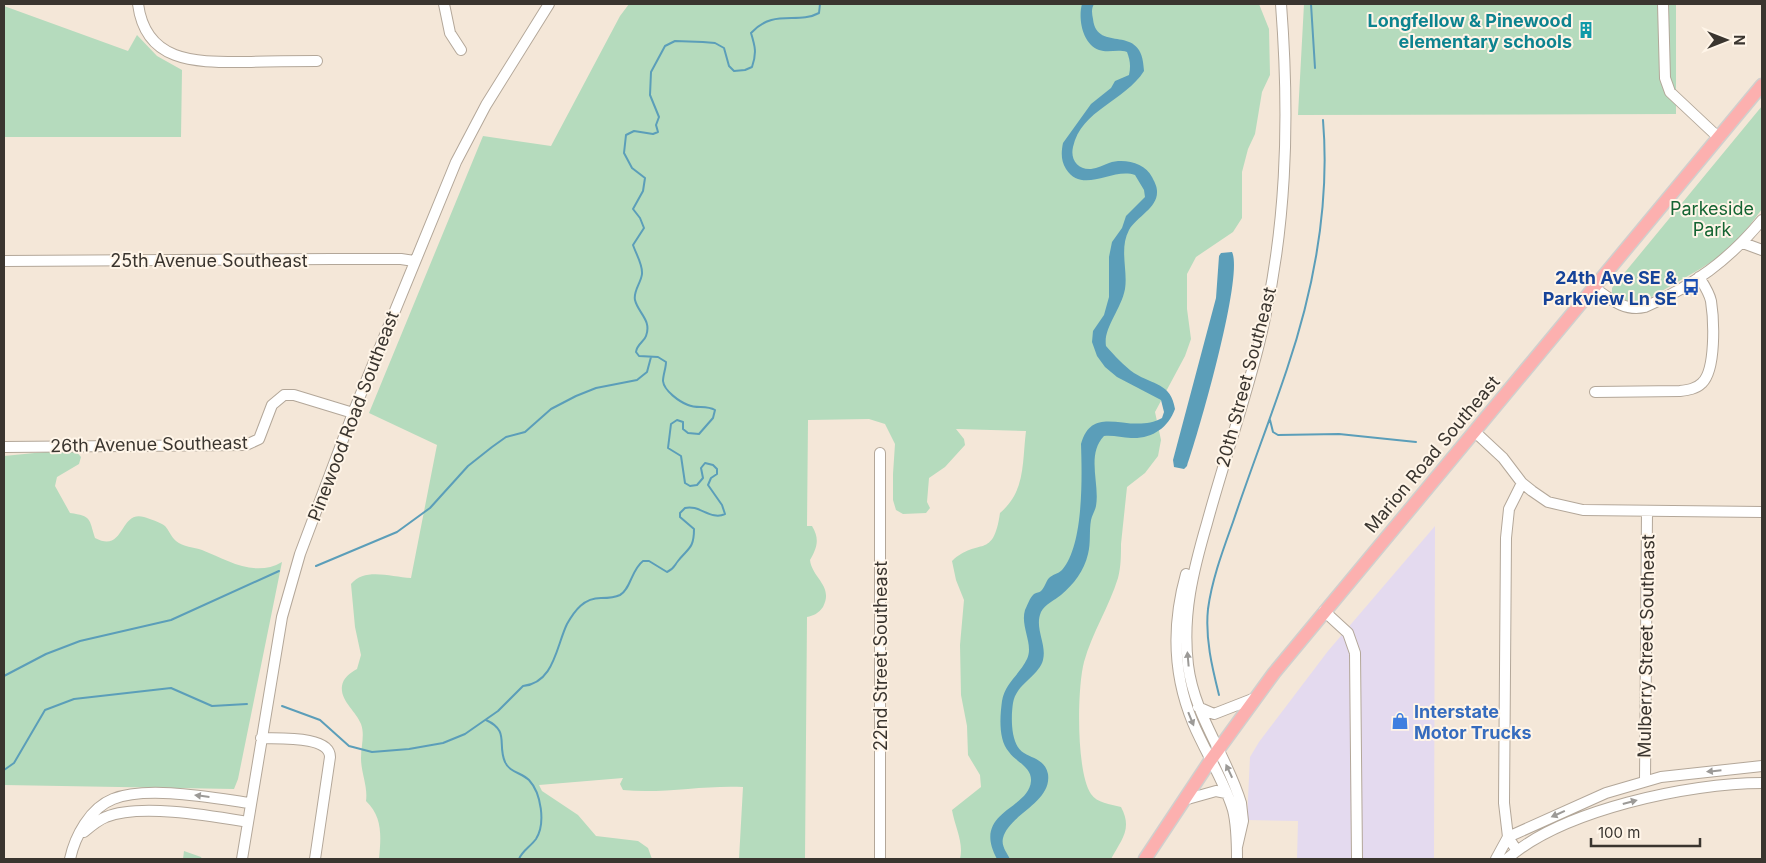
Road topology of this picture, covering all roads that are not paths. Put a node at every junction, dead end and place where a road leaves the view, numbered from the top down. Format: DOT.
graph roads {
  1 [pos="138,4"];
  2 [pos="444,4"];
  3 [pos="549,4"];
  4 [pos="1281,4"];
  5 [pos="1662,4"];
  6 [pos="461,50"];
  7 [pos="317,61"];
  8 [pos="1762,85"];
  9 [pos="1719,138"];
  10 [pos="1762,220"];
  11 [pos="1742,243"];
  12 [pos="1762,250"];
  13 [pos="4,261"];
  14 [pos="414,261"];
  15 [pos="1699,277"];
  16 [pos="1593,287"];
  17 [pos="1595,392"];
  18 [pos="353,413"];
  19 [pos="1474,431"];
  20 [pos="4,447"];
  21 [pos="880,453"];
  22 [pos="1218,481"];
  23 [pos="1522,483"];
  24 [pos="1647,511"];
  25 [pos="1762,512"];
  26 [pos="1324,612"];
  27 [pos="1255,698"];
  28 [pos="1198,707"];
  29 [pos="261,738"];
  30 [pos="1218,749"];
  31 [pos="1210,761"];
  32 [pos="1762,766"];
  33 [pos="1644,781"];
  34 [pos="1762,783"];
  35 [pos="1226,793"];
  36 [pos="130,795"];
  37 [pos="1184,800"];
  38 [pos="250,803"];
  39 [pos="132,812"];
  40 [pos="248,822"];
  41 [pos="1508,837"];
  42 [pos="76,839"];
  43 [pos="1237,847"];
  44 [pos="1517,850"];
  45 [pos="70,859"];
  46 [pos="242,859"];
  47 [pos="315,859"];
  48 [pos="880,859"];
  49 [pos="1145,859"];
  50 [pos="1237,859"];
  51 [pos="1357,859"];
  52 [pos="1496,859"];
  53 [pos="1508,859"];
  1 -- 7 [label="street"];
  2 -- 6 [label="street"];
  3 -- 14 [label="street, Pinewood Road Southeast"];
  4 -- 22 [label="street, 20th Street Southeast"];
  5 -- 9 [label="street"];
  8 -- 9 [label="main road, Marion Road Southeast"];
  9 -- 16 [label="main road, Marion Road Southeast"];
  10 -- 11 [label="street"];
  11 -- 12 [label="street"];
  11 -- 15 [label="street"];
  13 -- 14 [label="street, 25th Avenue Southeast"];
  14 -- 18 [label="street, Pinewood Road Southeast"];
  15 -- 16 [label="street"];
  15 -- 17 [label="street"];
  16 -- 19 [label="main road, Marion Road Southeast"];
  18 -- 20 [label="street, 26th Avenue Southeast"];
  18 -- 29 [label="street, Pinewood Road Southeast"];
  19 -- 23 [label="street"];
  19 -- 26 [label="main road, Marion Road Southeast"];
  21 -- 48 [label="street, 22nd Street Southeast"];
  28 -- 22 [label="street, 20th Street Southeast, one-way"];
  22 -- 31 [label="street, 20th Street Southeast, one-way"];
  23 -- 24 [label="street"];
  23 -- 41 [label="street"];
  24 -- 25 [label="street"];
  24 -- 33 [label="street, Mulberry Street Southeast"];
  26 -- 27 [label="main road, Marion Road Southeast"];
  26 -- 51 [label="street"];
  27 -- 28 [label="street"];
  27 -- 30 [label="main road, Marion Road Southeast"];
  28 -- 30 [label="street, 20th Street Southeast"];
  29 -- 38 [label="street, Pinewood Road Southeast"];
  29 -- 47 [label="street"];
  30 -- 31 [label="main road, Marion Road Southeast"];
  43 -- 30 [label="street, 20th Street Southeast, one-way"];
  31 -- 35 [label="street, 20th Street Southeast"];
  31 -- 37 [label="main road, Marion Road Southeast"];
  32 -- 33 [label="street, one-way"];
  33 -- 41 [label="street, one-way"];
  44 -- 34 [label="street, one-way"];
  35 -- 37 [label="street"];
  35 -- 43 [label="street, 20th Street Southeast"];
  38 -- 36 [label="street, one-way"];
  36 -- 39 [label="street"];
  36 -- 42 [label="street"];
  37 -- 49 [label="main road, Marion Road Southeast"];
  38 -- 40 [label="street, Pinewood Road Southeast"];
  39 -- 40 [label="street"];
  39 -- 42 [label="street"];
  40 -- 46 [label="street, Pinewood Road Southeast"];
  41 -- 44 [label="street"];
  41 -- 52 [label="street"];
  42 -- 45 [label="street"];
  43 -- 50 [label="street, 20th Street Southeast"];
  44 -- 53 [label="street"];
}
